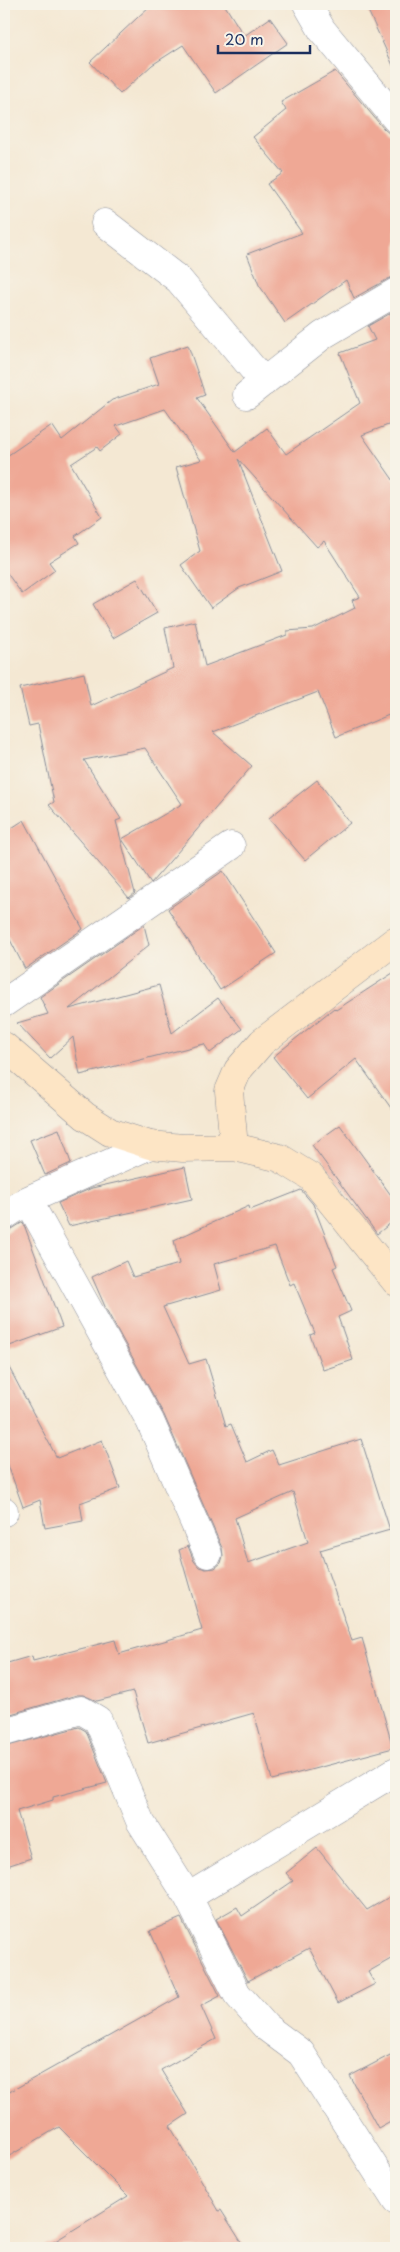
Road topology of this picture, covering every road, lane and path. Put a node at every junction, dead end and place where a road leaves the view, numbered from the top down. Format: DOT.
graph roads {
  1 [pos="306,4"];
  2 [pos="396,118"];
  3 [pos="105,223"];
  4 [pos="396,292"];
  5 [pos="231,846"];
  6 [pos="394,946"];
  7 [pos="4,1003"];
  8 [pos="4,1046"];
  9 [pos="150,1145"];
  10 [pos="234,1147"];
  11 [pos="28,1200"];
  12 [pos="4,1216"];
  13 [pos="396,1282"];
  14 [pos="208,1554"];
  15 [pos="4,1732"];
  16 [pos="396,1771"];
  17 [pos="188,1897"];
  18 [pos="396,2201"];
  1 -- 2 [label="street"];
  3 -- 4 [label="street"];
  5 -- 7 [label="street"];
  6 -- 10 [label="main road"];
  8 -- 9 [label="main road"];
  9 -- 10 [label="main road"];
  9 -- 11 [label="street"];
  10 -- 13 [label="main road"];
  11 -- 12 [label="street"];
  11 -- 14 [label="street"];
  15 -- 17 [label="street"];
  16 -- 17 [label="street"];
  17 -- 18 [label="street"];
}
